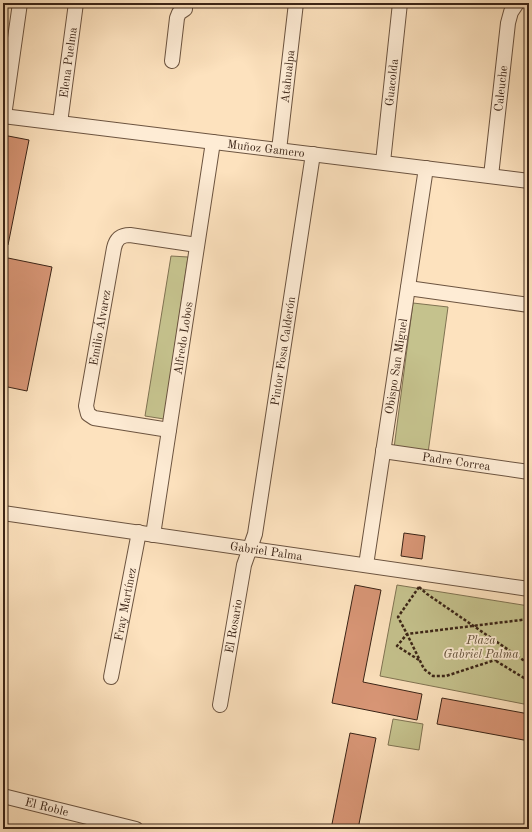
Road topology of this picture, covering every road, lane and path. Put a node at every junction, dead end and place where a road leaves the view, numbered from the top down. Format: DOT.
graph roads {
  1 [pos="20,3"];
  2 [pos="76,3"];
  3 [pos="186,3"];
  4 [pos="296,3"];
  5 [pos="400,3"];
  6 [pos="517,3"];
  7 [pos="172,61"];
  8 [pos="4,116"];
  9 [pos="60,123"];
  10 [pos="213,142"];
  11 [pos="279,150"];
  12 [pos="313,154"];
  13 [pos="383,162"];
  14 [pos="426,168"];
  15 [pos="491,176"];
  16 [pos="529,181"];
  17 [pos="197,245"];
  18 [pos="408,288"];
  19 [pos="529,304"];
  20 [pos="169,430"];
  21 [pos="383,451"];
  22 [pos="529,472"];
  23 [pos="3,512"];
  24 [pos="146,534"];
  25 [pos="250,548"];
  26 [pos="366,565"];
  27 [pos="406,571"];
  28 [pos="419,586"];
  29 [pos="529,589"];
  30 [pos="529,619"];
  31 [pos="473,626"];
  32 [pos="408,634"];
  33 [pos="512,653"];
  34 [pos="420,660"];
  35 [pos="495,660"];
  36 [pos="529,664"];
  37 [pos="111,677"];
  38 [pos="529,681"];
  39 [pos="220,704"];
  40 [pos="3,796"];
  41 [pos="136,829"];
  1 -- 8 [label="street"];
  2 -- 9 [label="street, Elena Puelma"];
  3 -- 7 [label="street"];
  4 -- 11 [label="street, Atahualpa"];
  5 -- 13 [label="street, Guacolda"];
  6 -- 15 [label="street, Caleuche"];
  8 -- 9 [label="street, Muñoz Gamero"];
  9 -- 10 [label="street, Muñoz Gamero"];
  10 -- 11 [label="street, Muñoz Gamero"];
  10 -- 17 [label="street, Alfredo Lobos"];
  11 -- 12 [label="street, Muñoz Gamero"];
  12 -- 13 [label="street, Muñoz Gamero"];
  12 -- 25 [label="street, Pintor Fosa Calderón"];
  13 -- 14 [label="street, Muñoz Gamero"];
  14 -- 15 [label="street, Muñoz Gamero"];
  14 -- 18 [label="street, Obispo San Miguel"];
  15 -- 16 [label="street, Muñoz Gamero"];
  17 -- 20 [label="street, Alfredo Lobos"];
  17 -- 20 [label="street, Emilio Álvarez"];
  18 -- 19 [label="street"];
  18 -- 21 [label="street, Obispo San Miguel"];
  20 -- 24 [label="street, Alfredo Lobos"];
  21 -- 22 [label="street, Padre Correa"];
  21 -- 26 [label="street, Obispo San Miguel"];
  23 -- 24 [label="street, Gabriel Palma"];
  24 -- 25 [label="street, Gabriel Palma"];
  24 -- 37 [label="street, Fray Martínez"];
  25 -- 26 [label="street, Gabriel Palma"];
  25 -- 39 [label="street, El Rosario"];
  26 -- 27 [label="street, Gabriel Palma"];
  27 -- 28 [label="path"];
  27 -- 29 [label="street, Gabriel Palma"];
  28 -- 31 [label="path"];
  28 -- 32 [label="path"];
  30 -- 31 [label="path"];
  31 -- 32 [label="path"];
  31 -- 33 [label="path"];
  32 -- 34 [label="path"];
  32 -- 34 [label="path"];
  33 -- 35 [label="path"];
  33 -- 36 [label="path"];
  34 -- 35 [label="path"];
  35 -- 38 [label="path"];
  40 -- 41 [label="street, El Roble"];
}
